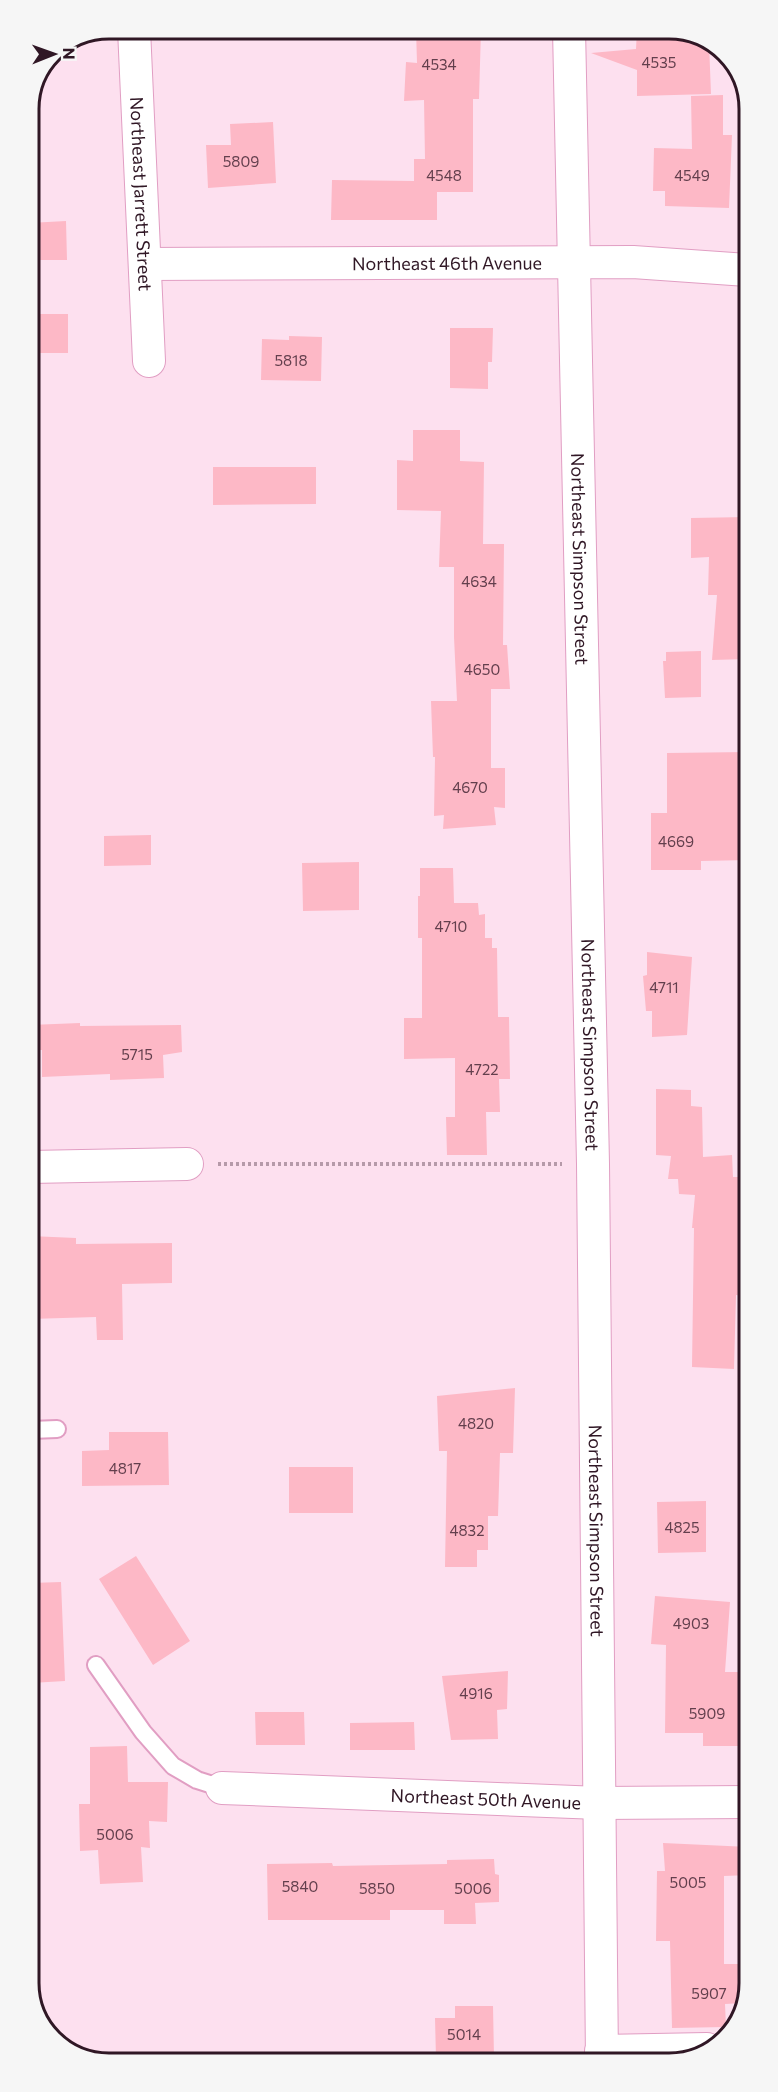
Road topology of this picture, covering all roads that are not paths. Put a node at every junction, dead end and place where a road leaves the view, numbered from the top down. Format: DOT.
graph roads {
  1 [pos="135,39"];
  2 [pos="569,39"];
  3 [pos="574,261"];
  4 [pos="145,264"];
  5 [pos="739,269"];
  6 [pos="149,361"];
  7 [pos="187,1164"];
  8 [pos="39,1167"];
  9 [pos="39,1430"];
  10 [pos="57,1430"];
  11 [pos="96,1665"];
  12 [pos="222,1788"];
  13 [pos="739,1802"];
  14 [pos="599,1803"];
  15 [pos="689,2050"];
  16 [pos="602,2053"];
  17 [pos="647,2053"];
  1 -- 4 [label="street, Northeast Jarrett Street"];
  2 -- 3 [label="street, Northeast Simpson Street"];
  3 -- 4 [label="street, Northeast 46th Avenue"];
  3 -- 5 [label="street, Northeast 46th Avenue"];
  3 -- 14 [label="street, Northeast Simpson Street"];
  4 -- 6 [label="street, Northeast Jarrett Street"];
  7 -- 8 [label="street"];
  9 -- 10 [label="lane"];
  11 -- 12 [label="lane"];
  12 -- 14 [label="street, Northeast 50th Avenue"];
  13 -- 14 [label="street, Northeast 50th Avenue"];
  14 -- 16 [label="street, Northeast Simpson Street"];
  15 -- 17 [label="street"];
}
